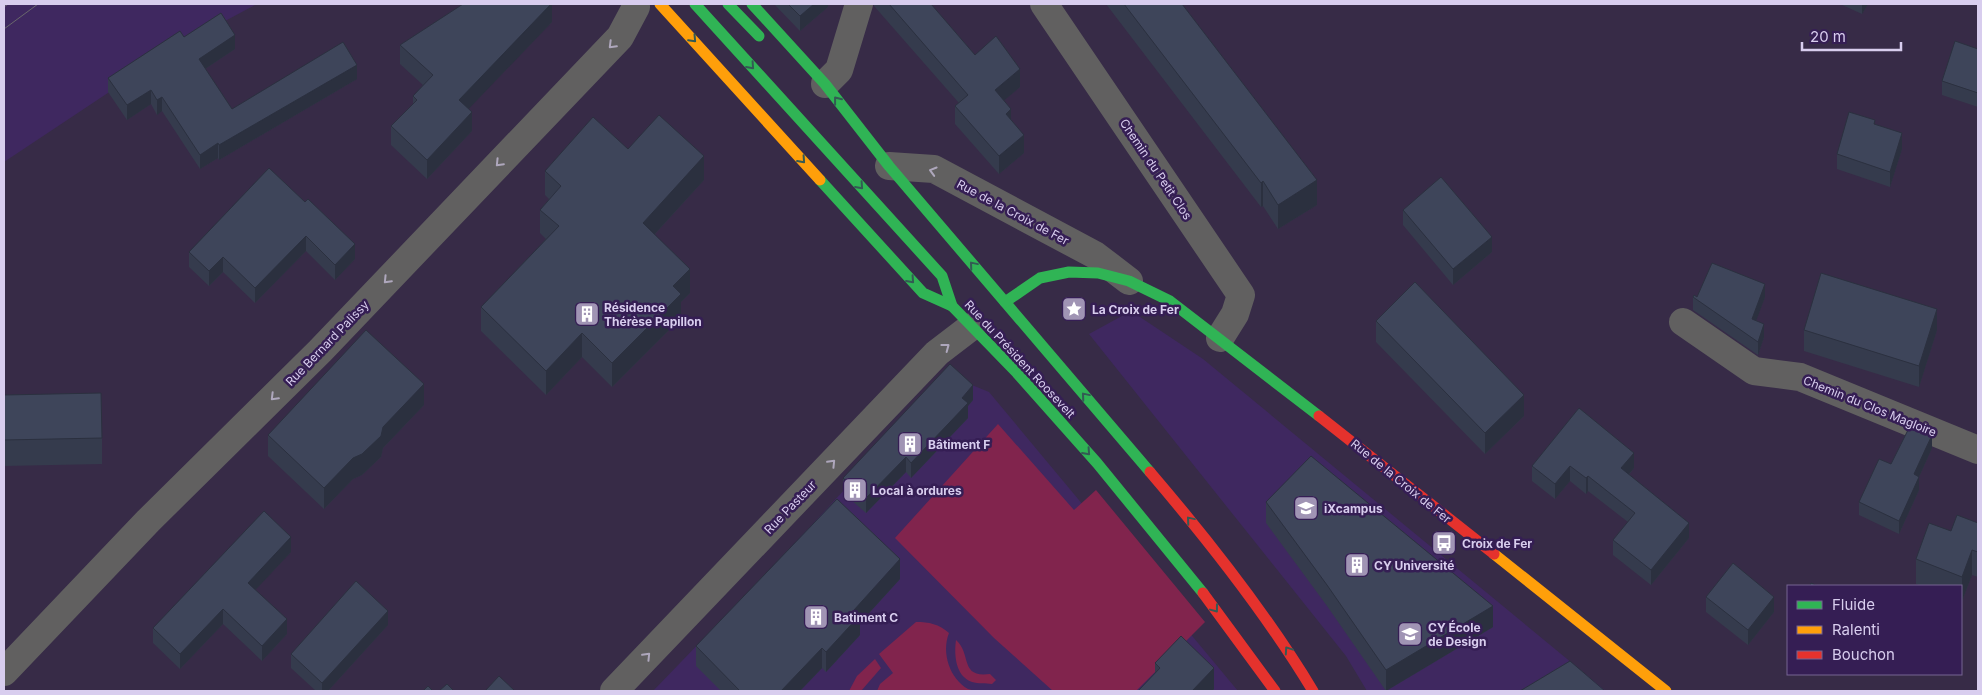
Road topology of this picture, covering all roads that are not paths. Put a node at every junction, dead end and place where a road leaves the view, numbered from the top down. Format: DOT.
graph roads {
  1 [pos="636,4"];
  2 [pos="660,4"];
  3 [pos="694,4"];
  4 [pos="728,4"];
  5 [pos="752,4"];
  6 [pos="859,4"];
  7 [pos="1044,4"];
  8 [pos="768,45"];
  9 [pos="825,84"];
  10 [pos="834,114"];
  11 [pos="889,166"];
  12 [pos="1129,282"];
  13 [pos="1002,304"];
  14 [pos="952,306"];
  15 [pos="978,322"];
  16 [pos="1683,322"];
  17 [pos="1220,338"];
  18 [pos="1978,450"];
  19 [pos="4,672"];
  20 [pos="614,691"];
  21 [pos="1275,691"];
  22 [pos="1313,691"];
  23 [pos="1666,691"];
  1 -- 19 [label="street, Rue Bernard Palissy, one-way"];
  2 -- 14 [label="main road, Rue du Président Roosevelt, one-way"];
  3 -- 14 [label="main road, one-way"];
  4 -- 8 [label="main road"];
  5 -- 9 [label="main road, Rue du Président Roosevelt"];
  6 -- 9 [label="street"];
  7 -- 17 [label="street, Chemin du Petit Clos"];
  11 -- 9 [label="main road, Rue du Président Roosevelt, one-way"];
  10 -- 11 [label="main road"];
  12 -- 11 [label="street, Rue de la Croix de Fer, one-way"];
  13 -- 11 [label="main road, Rue du Président Roosevelt, one-way"];
  12 -- 13 [label="main road, Rue de la Croix de Fer"];
  12 -- 17 [label="main road, Rue de la Croix de Fer"];
  22 -- 13 [label="main road, Rue du Président Roosevelt, one-way"];
  14 -- 15 [label="main road, Rue du Président Roosevelt"];
  20 -- 15 [label="street, Rue Pasteur, one-way"];
  15 -- 21 [label="main road, Rue du Président Roosevelt, one-way"];
  16 -- 18 [label="street, Chemin du Clos Magloire"];
  17 -- 23 [label="main road, Rue de la Croix de Fer"];
}
